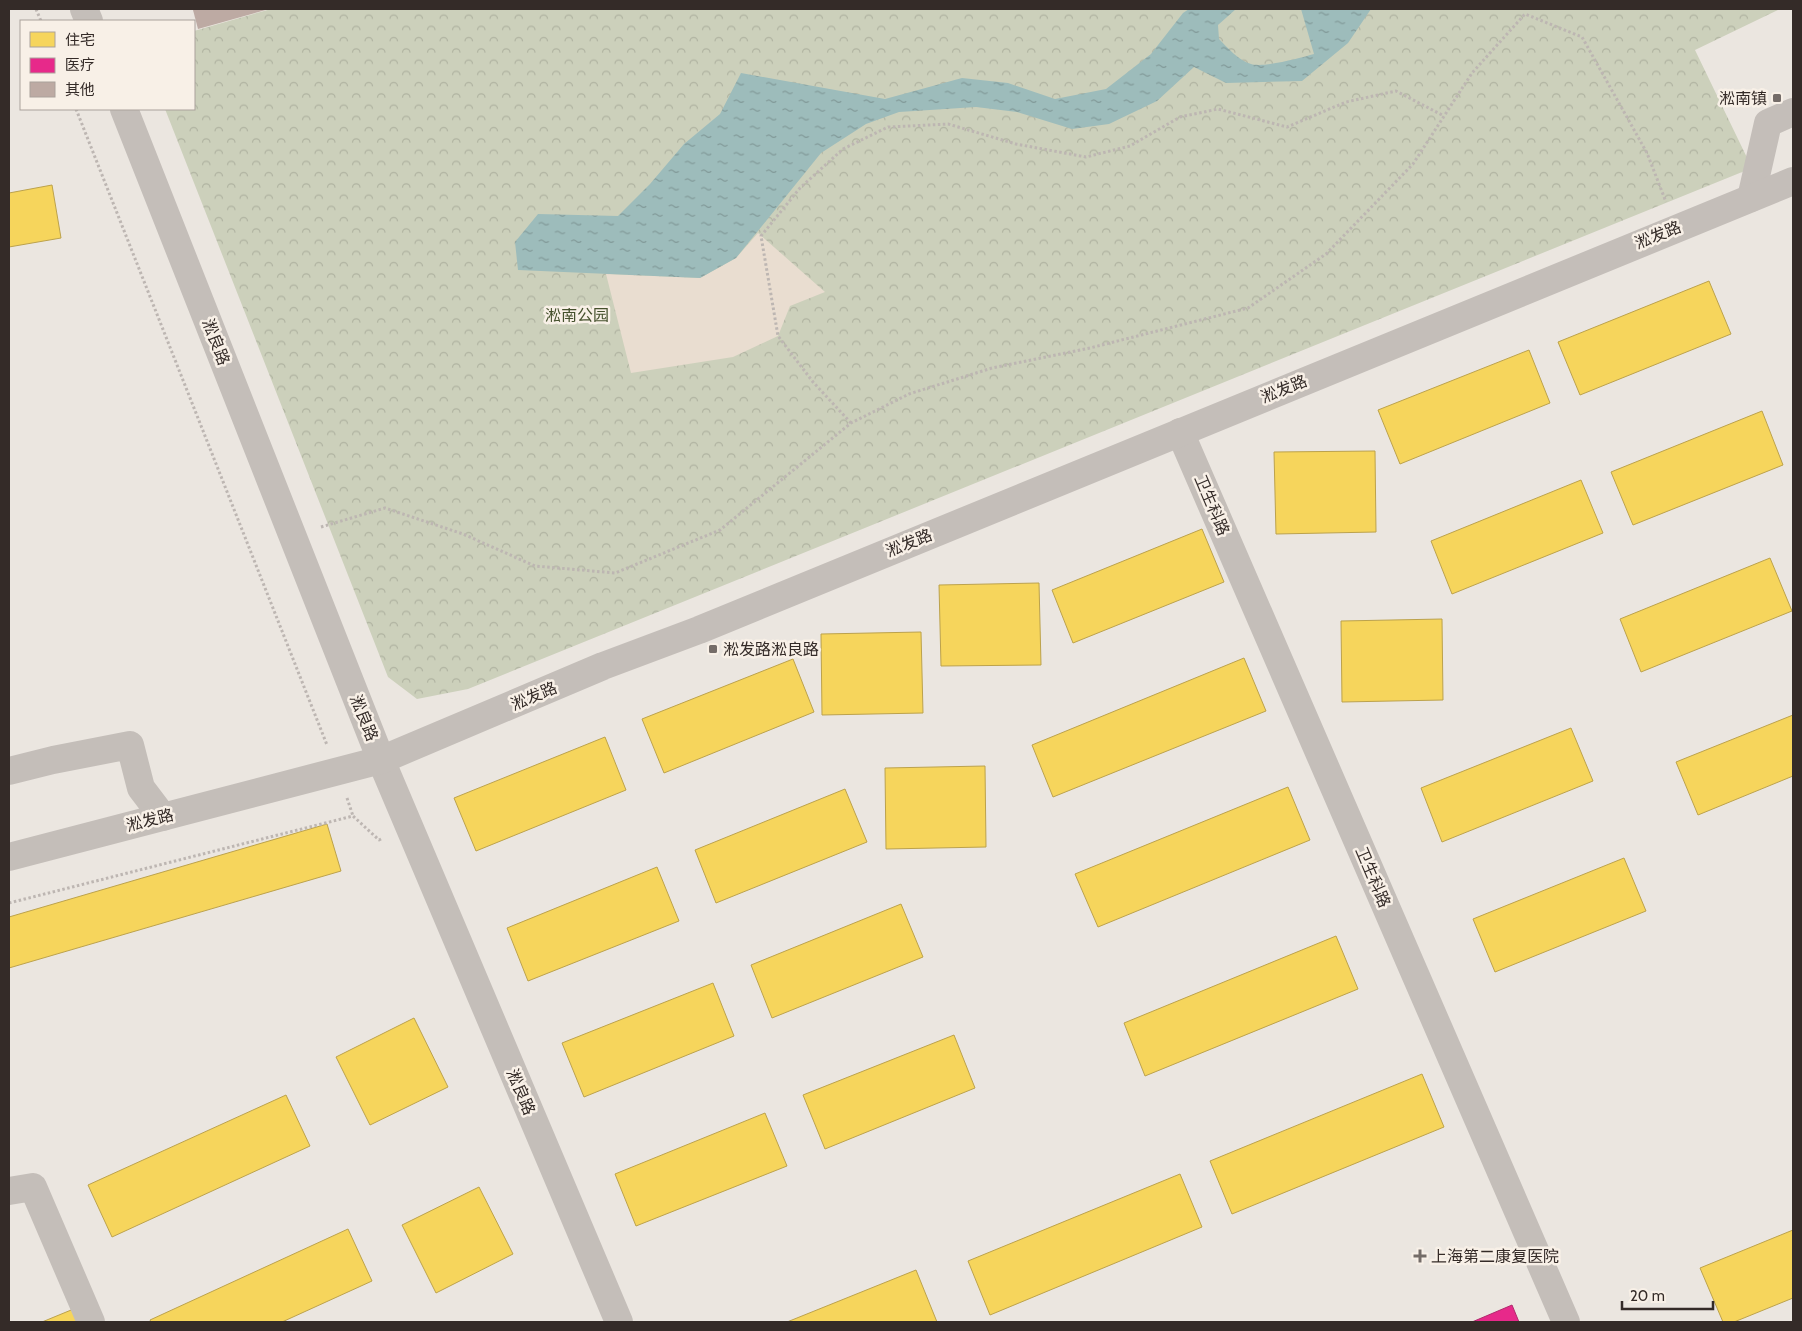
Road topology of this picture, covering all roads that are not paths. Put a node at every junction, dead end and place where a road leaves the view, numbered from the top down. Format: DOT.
graph roads {
  1 [pos="124,110"];
  2 [pos="1793,112"];
  3 [pos="1793,181"];
  4 [pos="1750,198"];
  5 [pos="1180,432"];
  6 [pos="380,760"];
  7 [pos="9,771"];
  8 [pos="163,817"];
  9 [pos="9,857"];
  10 [pos="9,1191"];
  11 [pos="91,1322"];
  12 [pos="618,1322"];
  13 [pos="1566,1322"];
  1 -- 6 [label="street, 淞良路"];
  2 -- 4 [label="street"];
  3 -- 4 [label="street, 淞发路"];
  4 -- 5 [label="street, 淞发路"];
  5 -- 6 [label="street, 淞发路"];
  5 -- 13 [label="street, 卫生科路"];
  6 -- 8 [label="street, 淞发路"];
  6 -- 12 [label="street, 淞良路"];
  7 -- 8 [label="street"];
  8 -- 9 [label="street, 淞发路"];
  10 -- 11 [label="street"];
}
